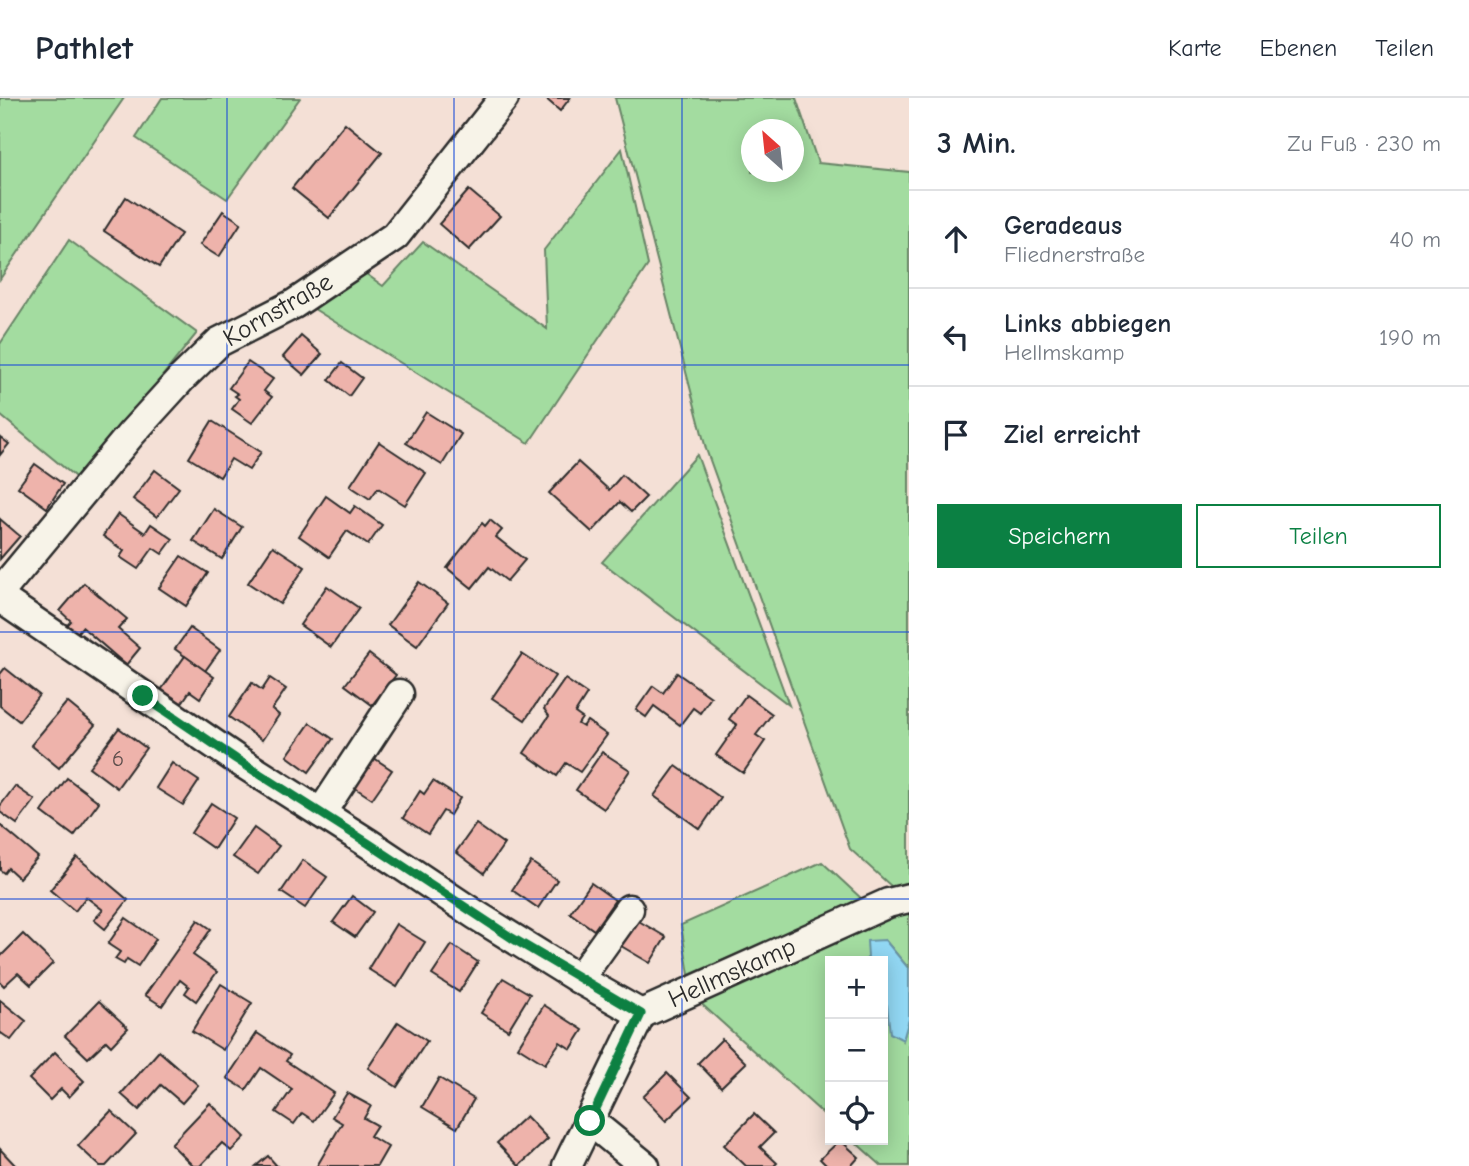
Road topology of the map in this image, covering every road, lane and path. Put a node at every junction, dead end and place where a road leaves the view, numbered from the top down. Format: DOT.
graph roads {
  1 [pos="504,98"];
  2 [pos="0,592"];
  3 [pos="0,598"];
  4 [pos="399,694"];
  5 [pos="321,813"];
  6 [pos="909,898"];
  7 [pos="629,909"];
  8 [pos="579,979"];
  9 [pos="641,1014"];
  10 [pos="590,1121"];
  11 [pos="566,1166"];
  12 [pos="645,1166"];
  1 -- 2 [label="street, Kornstraße"];
  3 -- 5 [label="street, Hellmskamp"];
  4 -- 5 [label="street"];
  5 -- 8 [label="street, Hellmskamp"];
  6 -- 9 [label="street, Hellmskamp"];
  7 -- 8 [label="street"];
  8 -- 9 [label="street, Hellmskamp"];
  9 -- 10 [label="street"];
  10 -- 11 [label="street"];
  10 -- 12 [label="street"];
}
